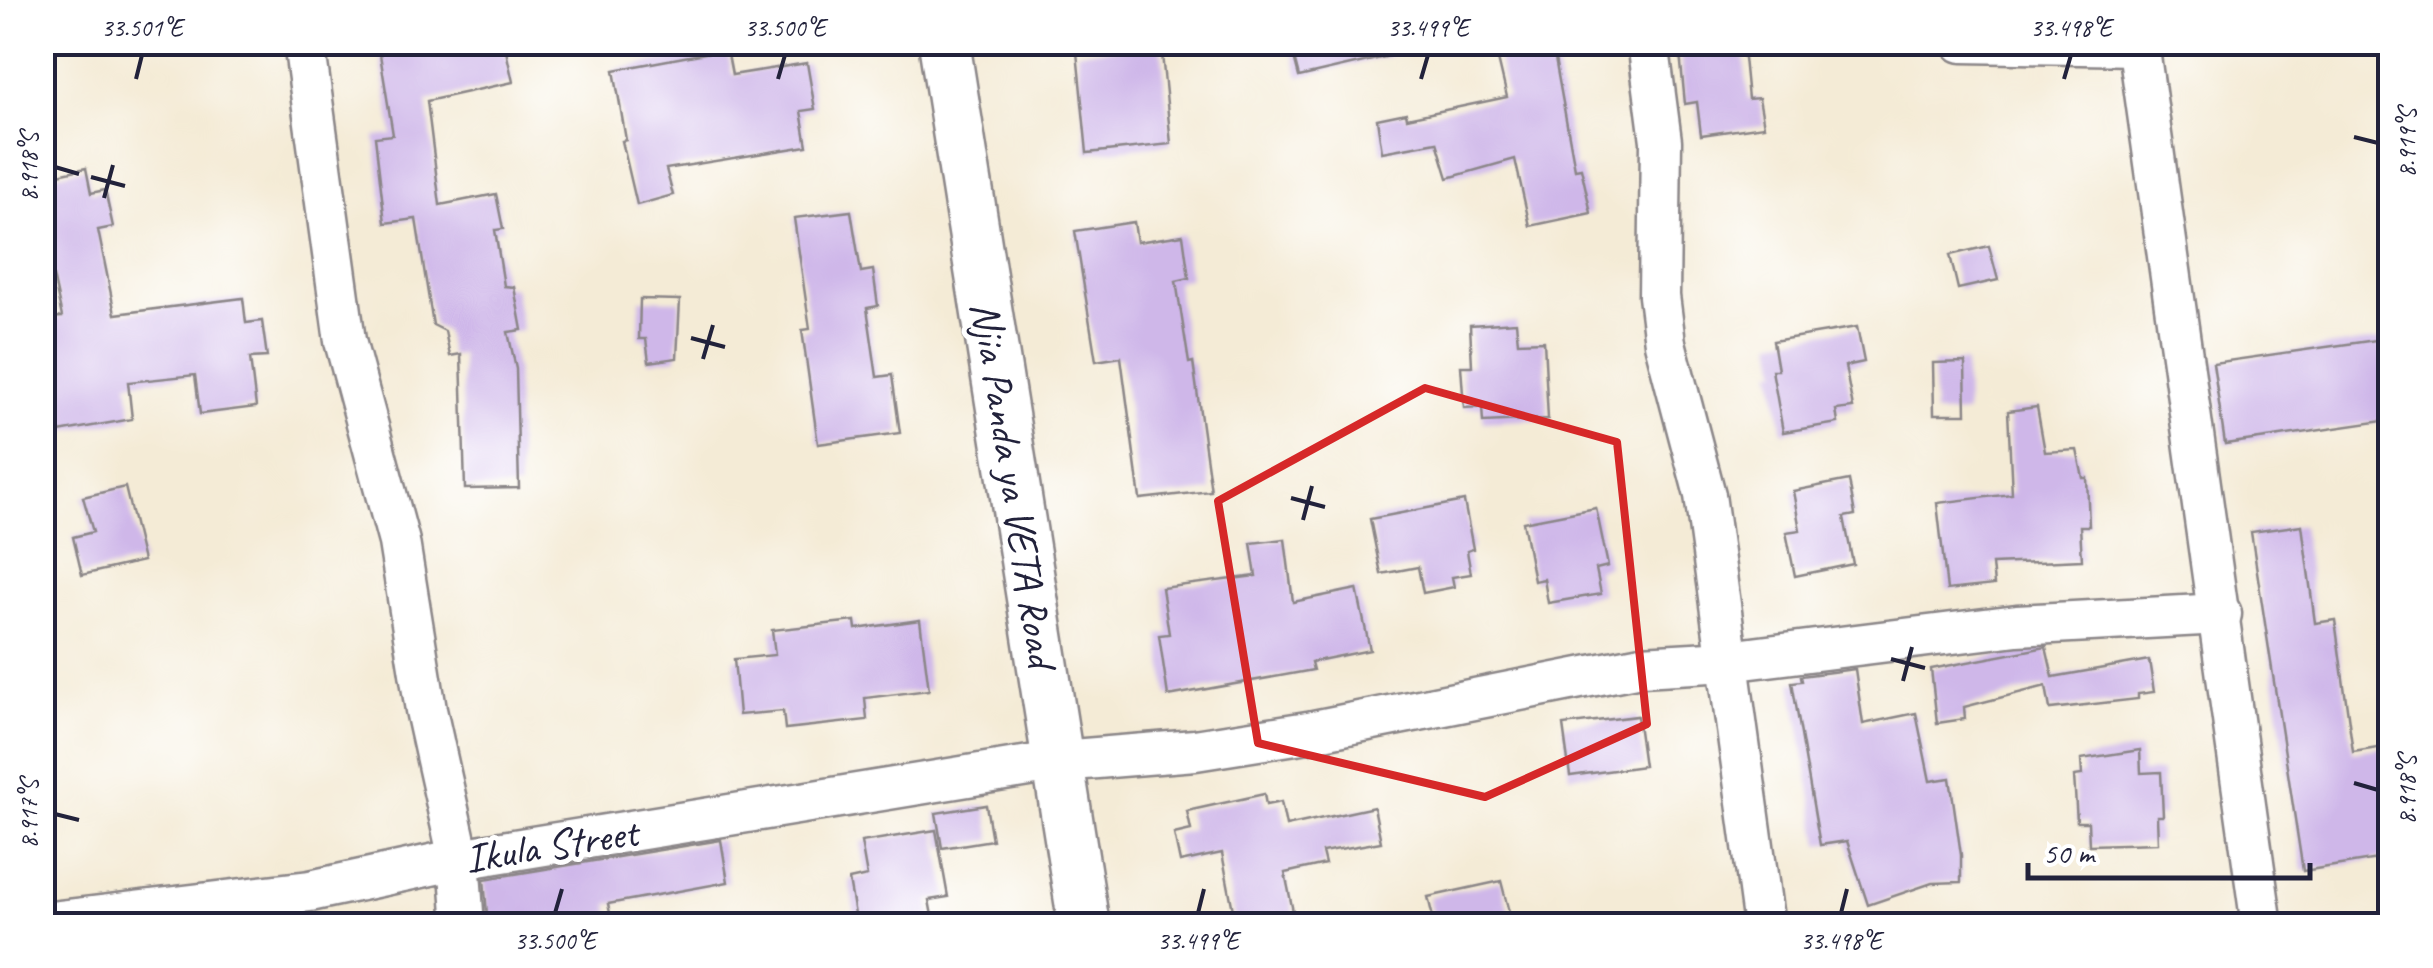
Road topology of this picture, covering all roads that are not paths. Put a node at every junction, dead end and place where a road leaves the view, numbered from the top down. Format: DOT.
graph roads {
  1 [pos="304,42"];
  2 [pos="944,42"];
  3 [pos="1648,42"];
  4 [pos="1962,42"];
  5 [pos="2138,44"];
  6 [pos="2220,614"];
  7 [pos="1728,662"];
  8 [pos="1060,761"];
  9 [pos="459,859"];
  10 [pos="42,923"];
  11 [pos="464,926"];
  12 [pos="1084,926"];
  13 [pos="1764,926"];
  14 [pos="2262,926"];
  1 -- 9 [label="street"];
  2 -- 8 [label="street, Njia Panda ya VETA Road"];
  3 -- 7 [label="street"];
  4 -- 5 [label="street"];
  5 -- 6 [label="street"];
  6 -- 7 [label="street, Ikula Street"];
  6 -- 14 [label="street"];
  7 -- 8 [label="street, Ikula Street"];
  7 -- 13 [label="street"];
  8 -- 9 [label="street, Ikula Street"];
  8 -- 12 [label="street, Njia Panda ya VETA Road"];
  9 -- 10 [label="street, Ikula Street"];
  9 -- 11 [label="street"];
}
